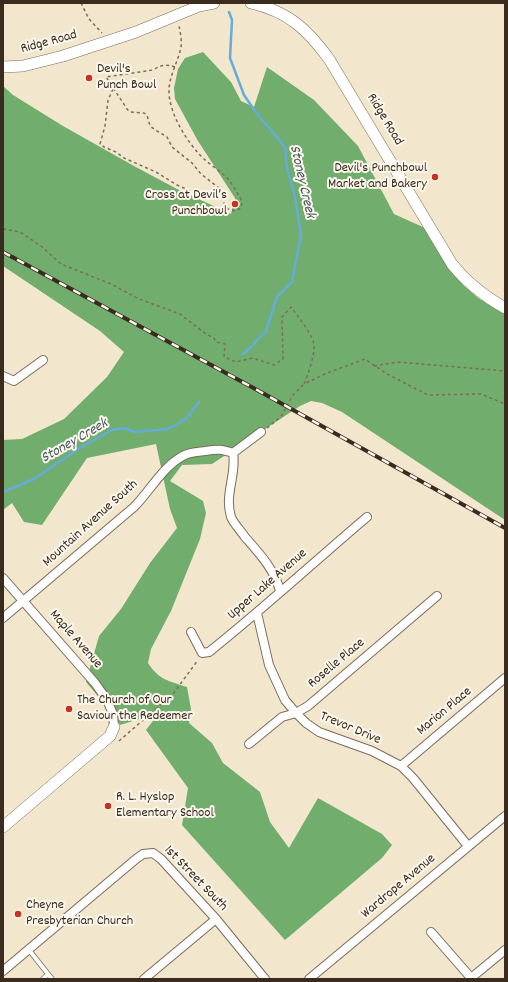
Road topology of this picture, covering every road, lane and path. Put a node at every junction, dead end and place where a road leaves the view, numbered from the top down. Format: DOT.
graph roads {
  1 [pos="81,3"];
  2 [pos="214,3"];
  3 [pos="251,3"];
  4 [pos="177,16"];
  5 [pos="111,40"];
  6 [pos="175,66"];
  7 [pos="3,67"];
  8 [pos="114,89"];
  9 [pos="222,194"];
  10 [pos="3,229"];
  11 [pos="505,308"];
  12 [pos="43,360"];
  13 [pos="374,366"];
  14 [pos="505,371"];
  15 [pos="3,376"];
  16 [pos="304,384"];
  17 [pos="505,404"];
  18 [pos="261,432"];
  19 [pos="233,453"];
  20 [pos="367,517"];
  21 [pos="3,578"];
  22 [pos="280,591"];
  23 [pos="437,596"];
  24 [pos="23,601"];
  25 [pos="257,613"];
  26 [pos="3,618"];
  27 [pos="191,632"];
  28 [pos="202,653"];
  29 [pos="505,678"];
  30 [pos="296,713"];
  31 [pos="114,728"];
  32 [pos="117,743"];
  33 [pos="249,744"];
  34 [pos="401,766"];
  35 [pos="505,816"];
  36 [pos="3,826"];
  37 [pos="468,846"];
  38 [pos="216,919"];
  39 [pos="431,932"];
  40 [pos="29,950"];
  41 [pos="505,950"];
  42 [pos="3,971"];
  43 [pos="48,974"];
  44 [pos="471,978"];
  45 [pos="43,979"];
  46 [pos="52,979"];
  47 [pos="144,979"];
  48 [pos="265,979"];
  49 [pos="309,979"];
  1 -- 5 [label="path"];
  2 -- 4 [label="main road, Ridge Road"];
  3 -- 11 [label="main road, Ridge Road"];
  4 -- 5 [label="main road, Ridge Road"];
  4 -- 6 [label="path"];
  5 -- 7 [label="main road, Ridge Road"];
  6 -- 8 [label="path"];
  6 -- 9 [label="path"];
  8 -- 9 [label="path"];
  8 -- 9 [label="path"];
  10 -- 16 [label="path"];
  12 -- 15 [label="street"];
  13 -- 14 [label="path"];
  13 -- 16 [label="path"];
  13 -- 17 [label="path"];
  16 -- 18 [label="path"];
  18 -- 19 [label="street"];
  19 -- 22 [label="street"];
  19 -- 24 [label="street, Mountain Avenue South"];
  20 -- 22 [label="street, Upper Lake Avenue"];
  21 -- 24 [label="street, Maple Avenue"];
  22 -- 25 [label="street, Upper Lake Avenue"];
  23 -- 30 [label="street, Roselle Place"];
  24 -- 26 [label="street, Mountain Avenue South"];
  24 -- 31 [label="street, Maple Avenue"];
  25 -- 28 [label="street, Upper Lake Avenue"];
  25 -- 30 [label="street, Trevor Drive"];
  27 -- 28 [label="street"];
  28 -- 32 [label="path"];
  29 -- 34 [label="street, Marion Place"];
  30 -- 33 [label="street, Roselle Place"];
  30 -- 34 [label="street, Trevor Drive"];
  31 -- 36 [label="main road"];
  34 -- 37 [label="street, Trevor Drive"];
  35 -- 37 [label="street, Wardrope Avenue"];
  37 -- 49 [label="street, Wardrope Avenue"];
  38 -- 40 [label="street, 1st Street South"];
  38 -- 47 [label="street"];
  38 -- 48 [label="street, 1st Street South"];
  39 -- 44 [label="street"];
  40 -- 42 [label="street, 1st Street South"];
  40 -- 43 [label="lane"];
  41 -- 44 [label="street"];
  43 -- 45 [label="lane"];
  43 -- 46 [label="lane"];
}
